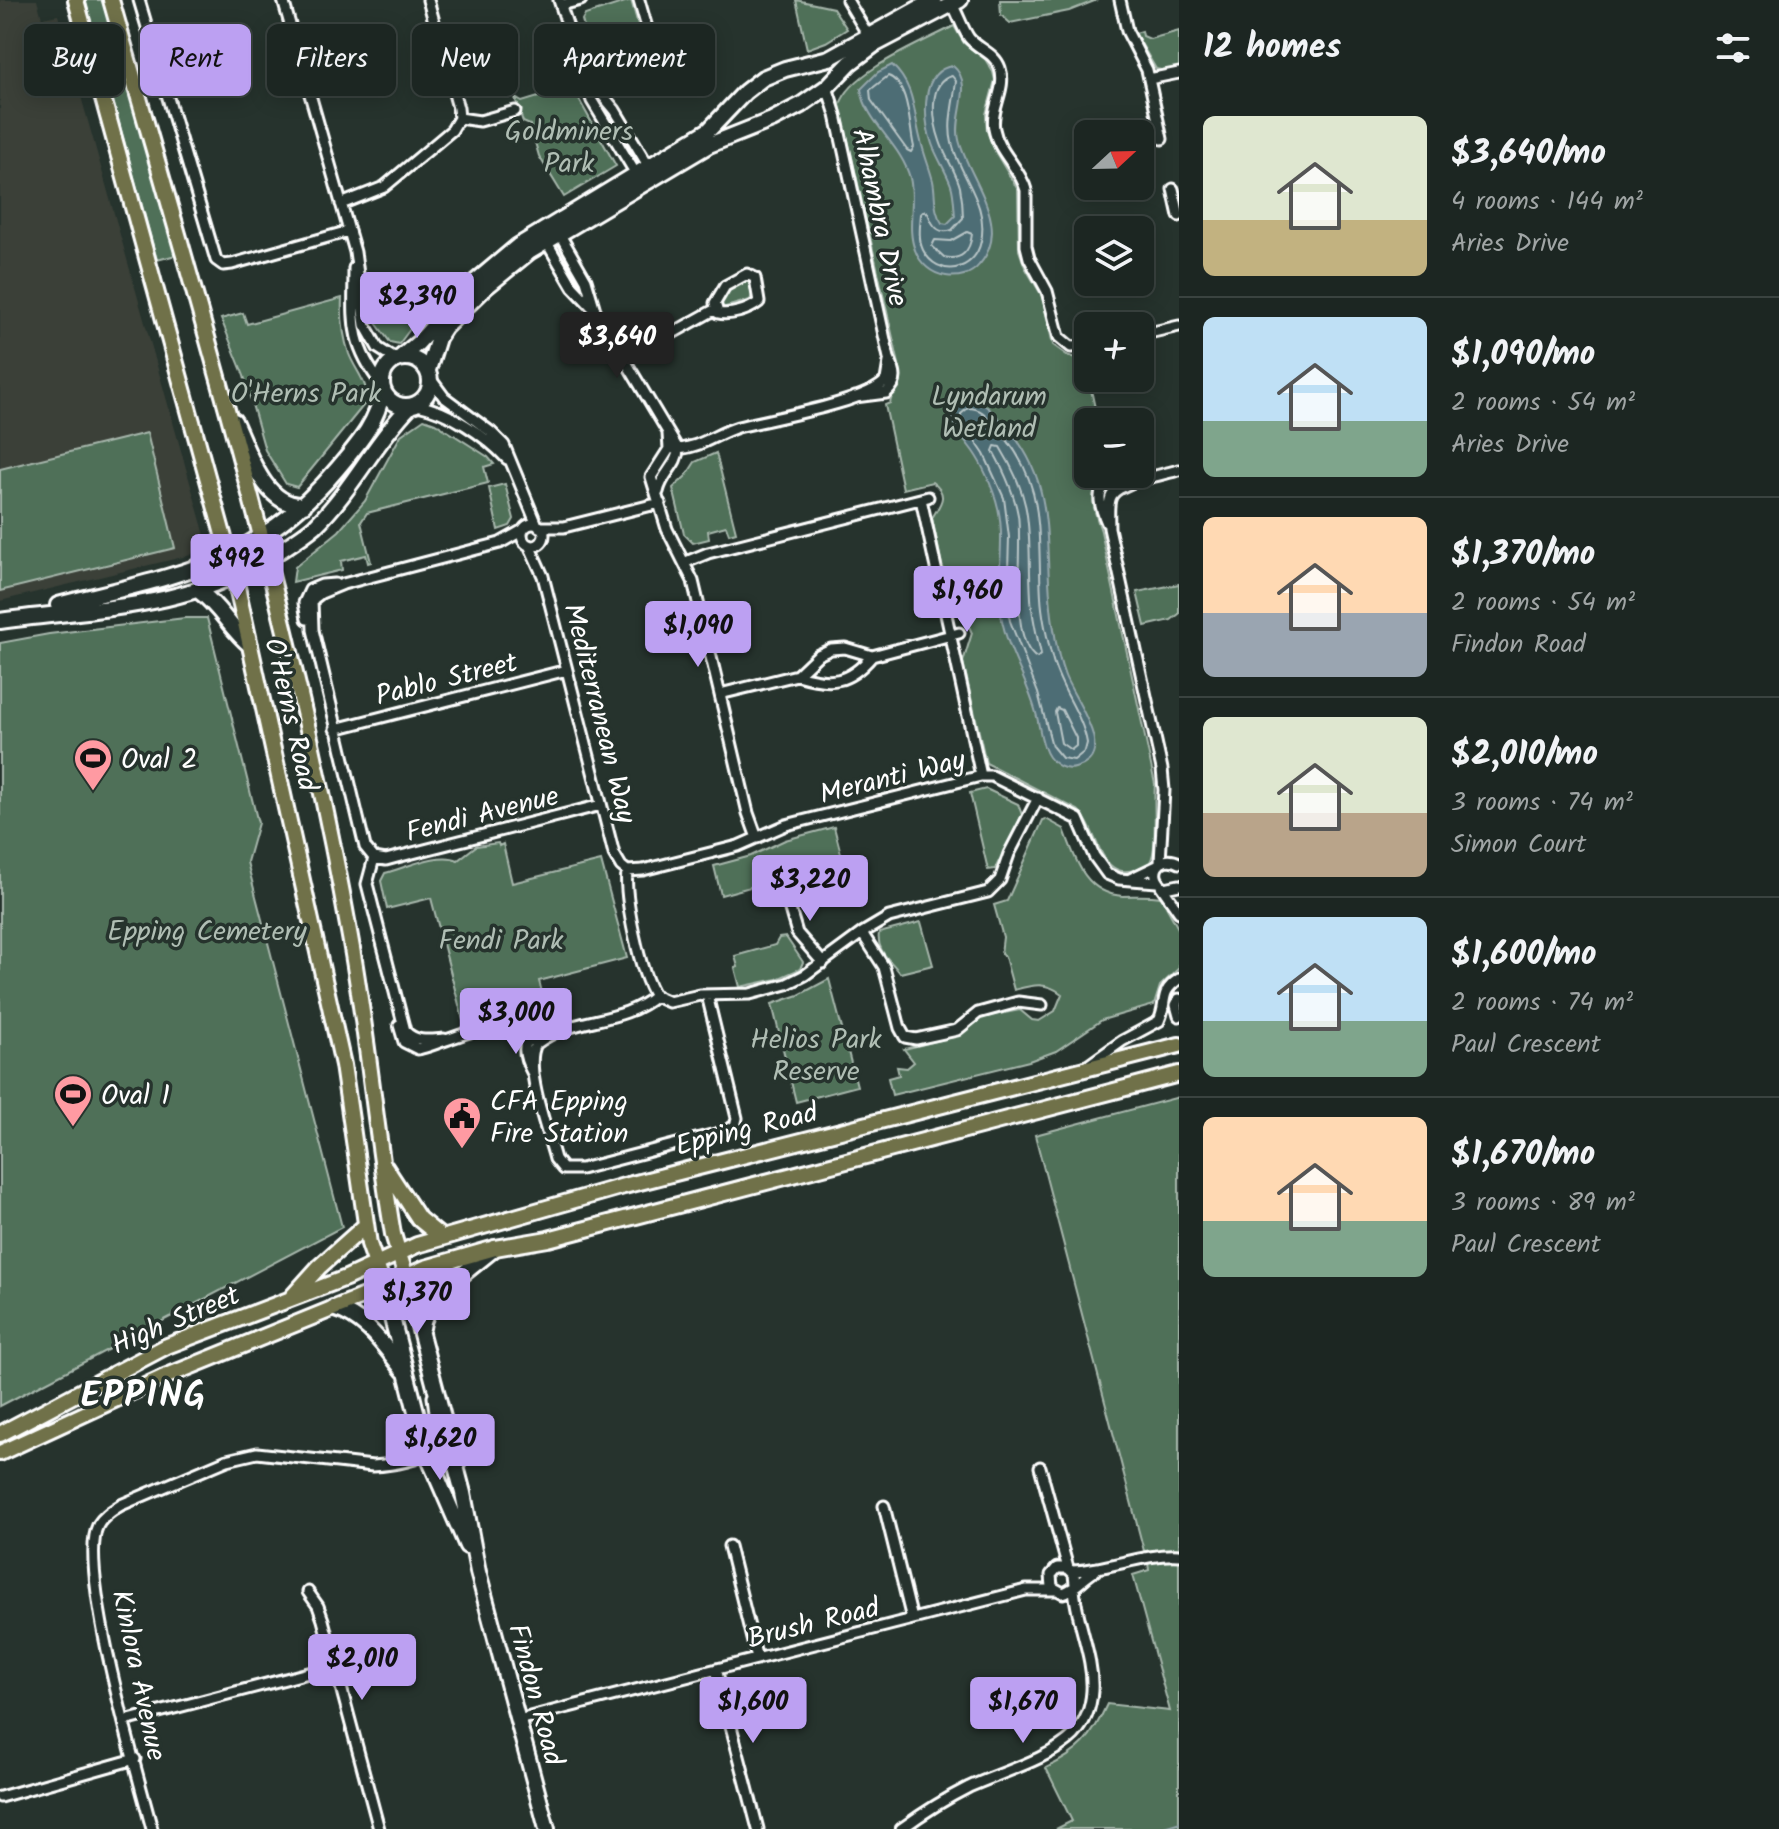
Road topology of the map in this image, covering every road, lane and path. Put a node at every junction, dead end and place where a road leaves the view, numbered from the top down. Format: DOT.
graph roads {
  1 [pos="76,0"];
  2 [pos="111,0"];
  3 [pos="139,0"];
  4 [pos="283,0"];
  5 [pos="428,0"];
  6 [pos="581,0"];
  7 [pos="639,0"];
  8 [pos="847,0"];
  9 [pos="934,0"];
  10 [pos="1120,0"];
  11 [pos="954,1"];
  12 [pos="560,3"];
  13 [pos="566,24"];
  14 [pos="646,24"];
  15 [pos="871,40"];
  16 [pos="821,61"];
  17 [pos="1179,73"];
  18 [pos="1149,79"];
  19 [pos="827,87"];
  20 [pos="592,96"];
  21 [pos="605,96"];
  22 [pos="515,111"];
  23 [pos="459,118"];
  24 [pos="1162,139"];
  25 [pos="646,176"];
  26 [pos="1173,189"];
  27 [pos="341,204"];
  28 [pos="1179,216"];
  29 [pos="349,231"];
  30 [pos="550,232"];
  31 [pos="355,252"];
  32 [pos="716,309"];
  33 [pos="595,310"];
  34 [pos="1179,326"];
  35 [pos="1154,332"];
  36 [pos="1074,347"];
  37 [pos="398,359"];
  38 [pos="624,360"];
  39 [pos="429,374"];
  40 [pos="382,388"];
  41 [pos="225,403"];
  42 [pos="413,406"];
  43 [pos="673,449"];
  44 [pos="515,468"];
  45 [pos="1179,470"];
  46 [pos="522,494"];
  47 [pos="659,498"];
  48 [pos="304,505"];
  49 [pos="538,526"];
  50 [pos="564,527"];
  51 [pos="524,529"];
  52 [pos="260,537"];
  53 [pos="541,541"];
  54 [pos="500,543"];
  55 [pos="528,544"];
  56 [pos="229,556"];
  57 [pos="266,559"];
  58 [pos="686,562"];
  59 [pos="543,576"];
  60 [pos="235,578"];
  61 [pos="199,591"];
  62 [pos="0,621"];
  63 [pos="954,634"];
  64 [pos="250,645"];
  65 [pos="872,656"];
  66 [pos="567,670"];
  67 [pos="797,675"];
  68 [pos="720,694"];
  69 [pos="335,729"];
  70 [pos="981,776"];
  71 [pos="1038,798"];
  72 [pos="601,805"];
  73 [pos="1162,829"];
  74 [pos="757,838"];
  75 [pos="374,858"];
  76 [pos="1178,862"];
  77 [pos="1158,864"];
  78 [pos="627,871"];
  79 [pos="1130,879"];
  80 [pos="1159,884"];
  81 [pos="1179,885"];
  82 [pos="784,889"];
  83 [pos="1179,910"];
  84 [pos="862,933"];
  85 [pos="823,963"];
  86 [pos="1179,979"];
  87 [pos="707,995"];
  88 [pos="655,996"];
  89 [pos="1179,999"];
  90 [pos="1042,1005"];
  91 [pos="1179,1016"];
  92 [pos="533,1041"];
  93 [pos="1179,1045"];
  94 [pos="1084,1069"];
  95 [pos="1179,1074"];
  96 [pos="381,1160"];
  97 [pos="366,1225"];
  98 [pos="441,1237"];
  99 [pos="495,1248"];
  100 [pos="397,1252"];
  101 [pos="375,1262"];
  102 [pos="406,1277"];
  103 [pos="384,1287"];
  104 [pos="289,1300"];
  105 [pos="333,1308"];
  106 [pos="421,1332"];
  107 [pos="407,1375"];
  108 [pos="434,1384"];
  109 [pos="0,1434"];
  110 [pos="0,1453"];
  111 [pos="427,1454"];
  112 [pos="1040,1467"];
  113 [pos="884,1506"];
  114 [pos="729,1546"];
  115 [pos="1179,1555"];
  116 [pos="1098,1570"];
  117 [pos="1062,1571"];
  118 [pos="478,1572"];
  119 [pos="1074,1586"];
  120 [pos="1026,1590"];
  121 [pos="1057,1591"];
  122 [pos="308,1592"];
  123 [pos="912,1619"];
  124 [pos="1078,1619"];
  125 [pos="757,1659"];
  126 [pos="335,1666"];
  127 [pos="716,1669"];
  128 [pos="518,1720"];
  129 [pos="125,1721"];
  130 [pos="135,1759"];
  131 [pos="61,1778"];
  132 [pos="0,1790"];
  133 [pos="0,1797"];
  134 [pos="152,1829"];
  135 [pos="379,1829"];
  136 [pos="547,1829"];
  137 [pos="758,1829"];
  138 [pos="901,1829"];
  1 -- 56 [label="main road, O'Herns Road"];
  2 -- 41 [label="main road, O'Herns Road"];
  3 -- 29 [label="street"];
  4 -- 27 [label="street"];
  5 -- 23 [label="street"];
  6 -- 12 [label="street"];
  7 -- 14 [label="street"];
  8 -- 15 [label="street"];
  9 -- 15 [label="street"];
  10 -- 18 [label="street"];
  11 -- 15 [label="street"];
  11 -- 36 [label="street"];
  12 -- 13 [label="street"];
  15 -- 16 [label="street"];
  15 -- 19 [label="street"];
  16 -- 19 [label="street"];
  16 -- 25 [label="street"];
  17 -- 18 [label="street"];
  18 -- 24 [label="street"];
  19 -- 25 [label="street"];
  19 -- 43 [label="street, Alhambra Drive"];
  20 -- 25 [label="street"];
  21 -- 25 [label="street"];
  22 -- 23 [label="street"];
  23 -- 27 [label="street"];
  25 -- 30 [label="street"];
  26 -- 28 [label="street"];
  27 -- 29 [label="street"];
  29 -- 31 [label="street"];
  30 -- 33 [label="street"];
  30 -- 33 [label="street"];
  30 -- 37 [label="street"];
  30 -- 39 [label="street"];
  31 -- 37 [label="street"];
  31 -- 40 [label="street"];
  32 -- 32 [label="street"];
  32 -- 38 [label="street"];
  33 -- 38 [label="street"];
  34 -- 35 [label="street"];
  37 -- 39 [label="street"];
  37 -- 40 [label="street"];
  38 -- 43 [label="street"];
  39 -- 42 [label="street"];
  39 -- 44 [label="street"];
  40 -- 42 [label="street"];
  40 -- 48 [label="street"];
  41 -- 48 [label="street"];
  41 -- 52 [label="main road, O'Herns Road"];
  42 -- 44 [label="street"];
  42 -- 57 [label="street"];
  43 -- 47 [label="street"];
  44 -- 46 [label="street"];
  45 -- 73 [label="street"];
  46 -- 49 [label="street"];
  46 -- 51 [label="street"];
  47 -- 50 [label="street"];
  47 -- 58 [label="street"];
  48 -- 52 [label="street"];
  49 -- 50 [label="street"];
  49 -- 51 [label="street"];
  49 -- 53 [label="street"];
  50 -- 53 [label="street"];
  51 -- 54 [label="street"];
  51 -- 55 [label="street"];
  52 -- 56 [label="street"];
  52 -- 57 [label="main road, O'Herns Road"];
  53 -- 55 [label="street"];
  53 -- 59 [label="street, Mediterranean Way"];
  54 -- 55 [label="street"];
  54 -- 69 [label="street"];
  55 -- 59 [label="street, Mediterranean Way"];
  56 -- 60 [label="main road, O'Herns Road"];
  56 -- 62 [label="street"];
  57 -- 60 [label="street"];
  57 -- 96 [label="main road, O'Herns Road"];
  58 -- 63 [label="street"];
  58 -- 68 [label="street"];
  59 -- 66 [label="street, Mediterranean Way"];
  60 -- 61 [label="street"];
  60 -- 64 [label="main road, O'Herns Road"];
  61 -- 62 [label="street"];
  61 -- 64 [label="street"];
  63 -- 65 [label="street"];
  63 -- 70 [label="street"];
  64 -- 97 [label="main road, O'Herns Road"];
  65 -- 67 [label="street"];
  65 -- 67 [label="street"];
  66 -- 69 [label="street, Pablo Street"];
  66 -- 72 [label="street, Mediterranean Way"];
  67 -- 68 [label="street"];
  68 -- 74 [label="street"];
  69 -- 75 [label="street"];
  70 -- 71 [label="street, Meranti Way"];
  70 -- 74 [label="street, Meranti Way"];
  71 -- 79 [label="street, Meranti Way"];
  71 -- 84 [label="street"];
  72 -- 75 [label="street, Fendi Avenue"];
  72 -- 78 [label="street, Mediterranean Way"];
  73 -- 76 [label="street"];
  73 -- 77 [label="street"];
  74 -- 78 [label="street, Meranti Way"];
  75 -- 92 [label="street"];
  76 -- 77 [label="street"];
  77 -- 79 [label="street"];
  77 -- 80 [label="street"];
  78 -- 88 [label="street, Mediterranean Way"];
  79 -- 80 [label="street, Meranti Way"];
  80 -- 81 [label="street, Meranti Way"];
  80 -- 83 [label="street"];
  81 -- 83 [label="street"];
  82 -- 85 [label="street"];
  84 -- 85 [label="street"];
  84 -- 90 [label="street"];
  85 -- 87 [label="street"];
  86 -- 94 [label="street"];
  87 -- 88 [label="street"];
  87 -- 92 [label="street"];
  88 -- 92 [label="street"];
  89 -- 91 [label="street"];
  93 -- 94 [label="main road, Epping Road"];
  94 -- 98 [label="main road, Epping Road"];
  95 -- 99 [label="main road, Epping Road"];
  96 -- 98 [label="main road"];
  96 -- 100 [label="main road, O'Herns Road"];
  97 -- 101 [label="main road, O'Herns Road"];
  97 -- 104 [label="main road"];
  98 -- 100 [label="main road, Epping Road"];
  99 -- 102 [label="main road, Epping Road"];
  99 -- 106 [label="street"];
  100 -- 101 [label="main road, Epping Road"];
  100 -- 102 [label="main road, O'Herns Road"];
  101 -- 103 [label="main road, O'Herns Road"];
  101 -- 104 [label="main road, High Street"];
  102 -- 103 [label="main road, Epping Road"];
  102 -- 106 [label="street, Findon Road"];
  103 -- 105 [label="main road, High Street"];
  103 -- 107 [label="street, Findon Road"];
  104 -- 109 [label="main road, High Street"];
  105 -- 107 [label="street"];
  105 -- 110 [label="main road, High Street"];
  106 -- 108 [label="street, Findon Road"];
  107 -- 111 [label="street, Findon Road"];
  108 -- 111 [label="street"];
  108 -- 118 [label="street, Findon Road"];
  111 -- 118 [label="street, Findon Road"];
  111 -- 129 [label="street, Kinlora Avenue"];
  112 -- 117 [label="street"];
  113 -- 123 [label="street"];
  114 -- 125 [label="street"];
  115 -- 116 [label="street, Brush Road"];
  116 -- 117 [label="street, Brush Road"];
  116 -- 119 [label="street, Brush Road"];
  117 -- 119 [label="street"];
  117 -- 120 [label="street, Brush Road"];
  117 -- 121 [label="street"];
  118 -- 128 [label="street, Findon Road"];
  119 -- 121 [label="street"];
  119 -- 124 [label="street"];
  120 -- 121 [label="street, Brush Road"];
  120 -- 123 [label="street, Brush Road"];
  121 -- 124 [label="street"];
  122 -- 126 [label="street"];
  123 -- 125 [label="street, Brush Road"];
  124 -- 138 [label="street"];
  125 -- 127 [label="street, Brush Road"];
  126 -- 129 [label="street"];
  126 -- 135 [label="street"];
  127 -- 128 [label="street, Brush Road"];
  127 -- 137 [label="street"];
  128 -- 136 [label="street, Findon Road"];
  129 -- 130 [label="street, Kinlora Avenue"];
  130 -- 131 [label="street"];
  130 -- 134 [label="street, Kinlora Avenue"];
  131 -- 132 [label="street"];
  131 -- 133 [label="street"];
}
